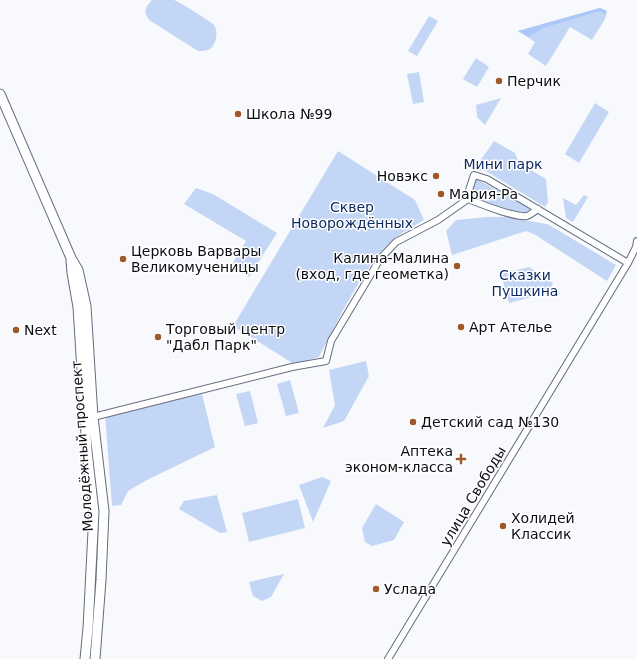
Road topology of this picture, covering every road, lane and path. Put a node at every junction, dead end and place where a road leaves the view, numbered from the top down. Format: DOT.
graph roads {
  1 [pos="0,94"];
  2 [pos="468,199"];
  3 [pos="538,209"];
  4 [pos="637,241"];
  5 [pos="71,258"];
  6 [pos="628,263"];
  7 [pos="93,417"];
  8 [pos="85,659"];
  9 [pos="94,659"];
  10 [pos="388,659"];
  1 -- 5 [label="main road, Молодёжный проспект"];
  2 -- 3 [label="street"];
  2 -- 3 [label="street"];
  2 -- 7 [label="street"];
  3 -- 6 [label="street"];
  4 -- 6 [label="street, улица Свободы"];
  5 -- 7 [label="main road, Молодёжный проспект"];
  5 -- 8 [label="main road, Молодёжный проспект"];
  6 -- 10 [label="street, улица Свободы"];
  7 -- 9 [label="main road, Молодёжный проспект"];
}
